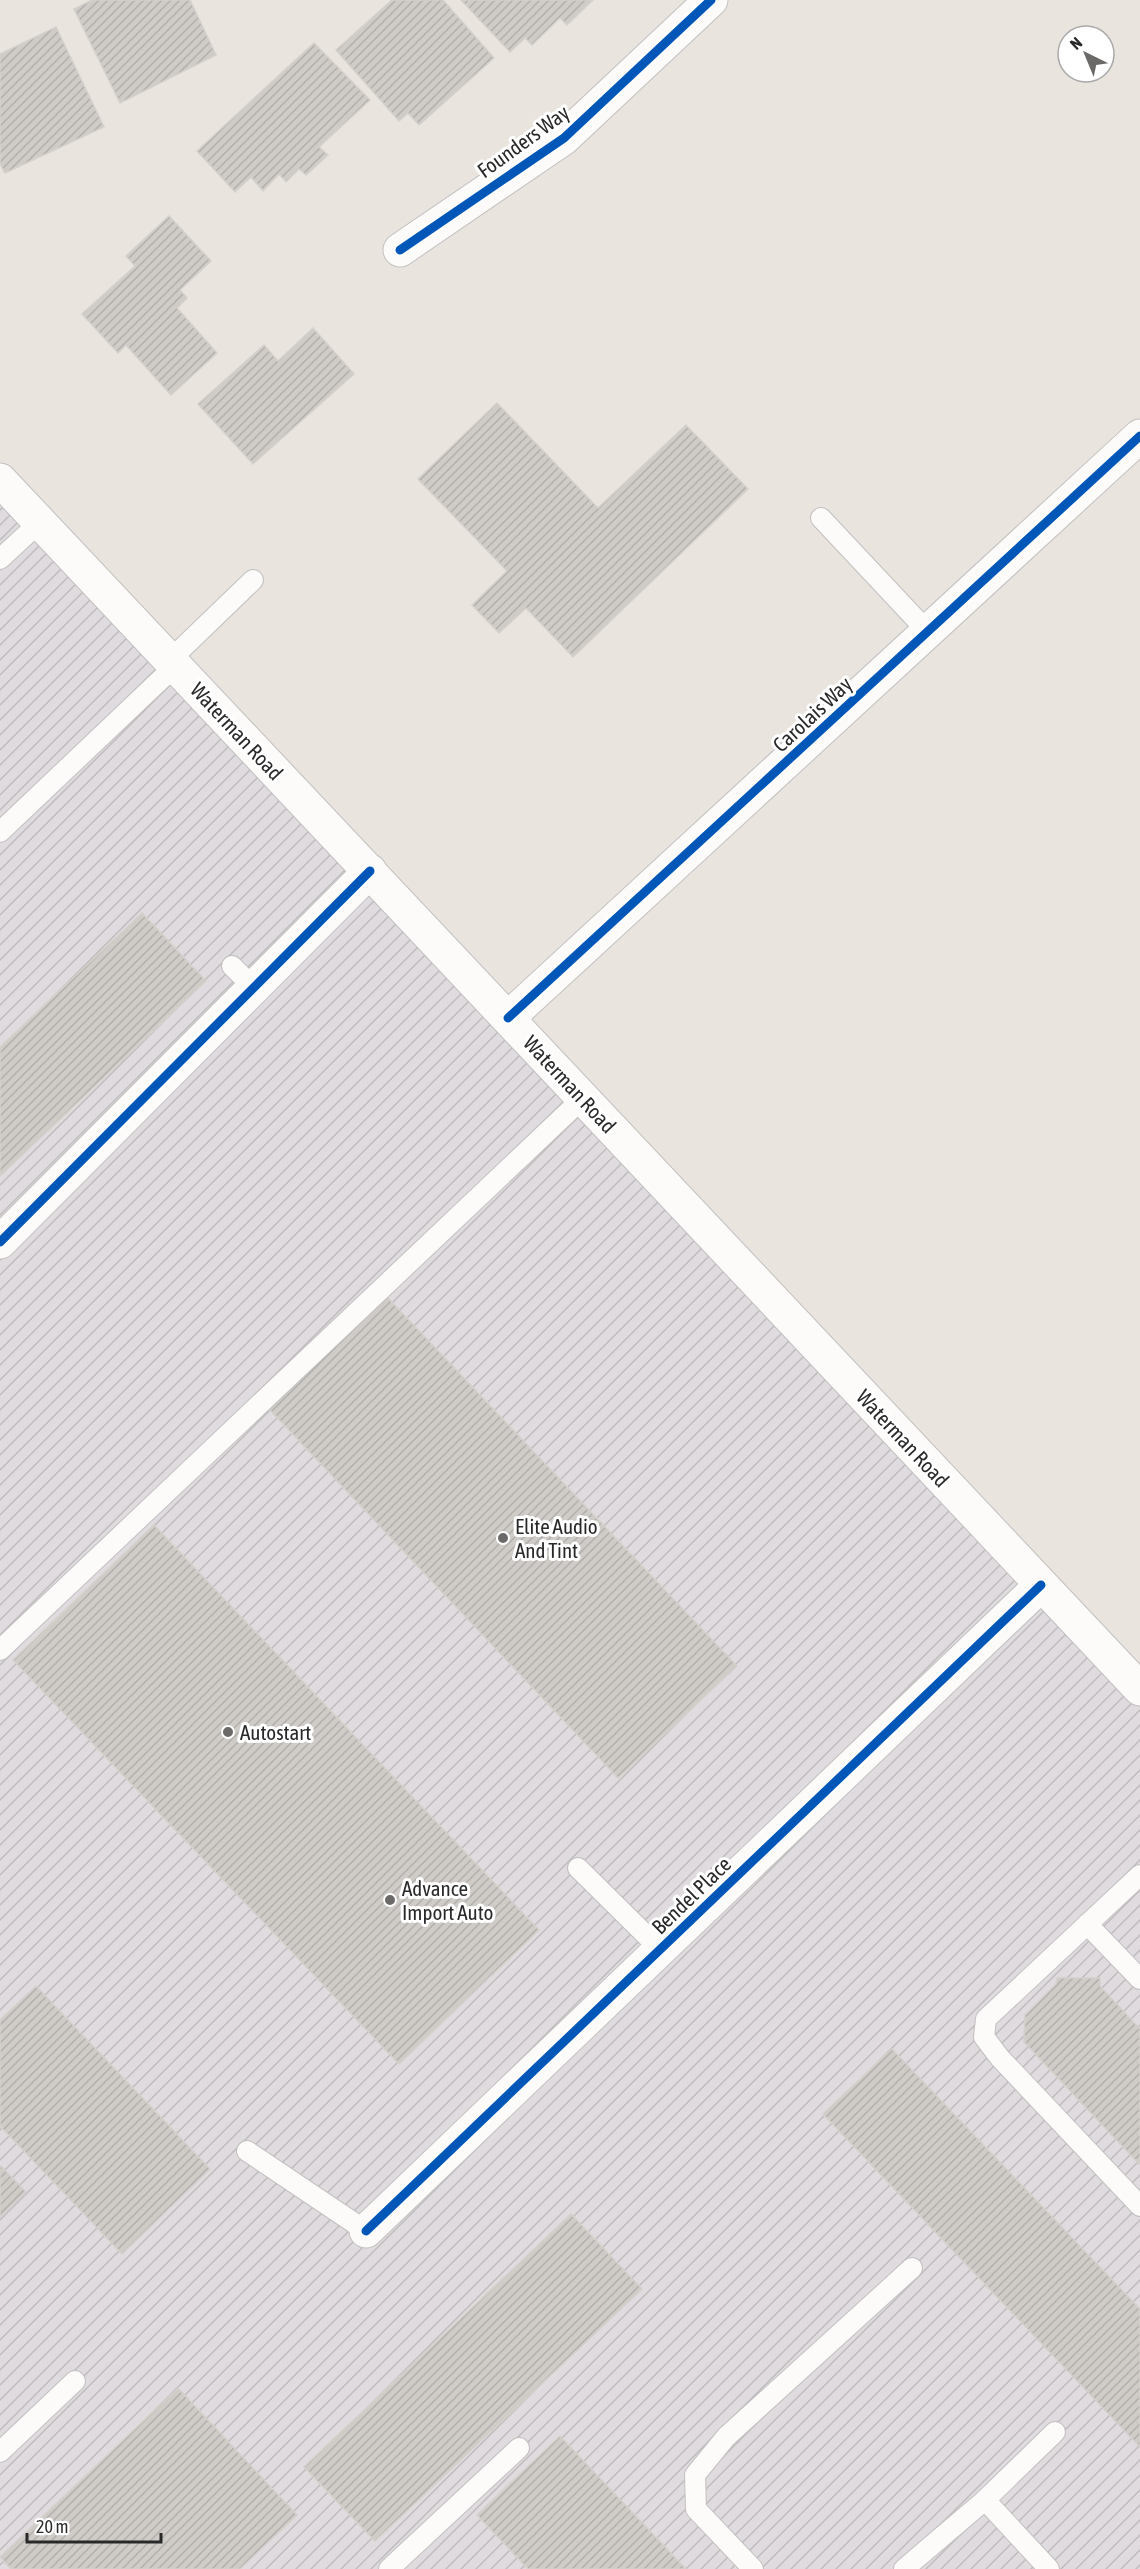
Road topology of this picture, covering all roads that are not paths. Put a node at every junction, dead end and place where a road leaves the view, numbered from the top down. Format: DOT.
graph roads {
  1 [pos="711,0"];
  2 [pos="400,250"];
  3 [pos="1140,436"];
  4 [pos="0,480"];
  5 [pos="821,518"];
  6 [pos="40,522"];
  7 [pos="0,559"];
  8 [pos="253,580"];
  9 [pos="928,632"];
  10 [pos="173,663"];
  11 [pos="0,832"];
  12 [pos="370,872"];
  13 [pos="508,1018"];
  14 [pos="583,1098"];
  15 [pos="0,1242"];
  16 [pos="1041,1585"];
  17 [pos="0,1650"];
  18 [pos="1140,1689"];
  19 [pos="578,1868"];
  20 [pos="1140,1875"];
  21 [pos="1087,1924"];
  22 [pos="660,1950"];
  23 [pos="1140,1979"];
  24 [pos="247,2151"];
  25 [pos="1140,2206"];
  26 [pos="366,2231"];
  27 [pos="912,2268"];
  28 [pos="75,2381"];
  29 [pos="1055,2432"];
  30 [pos="519,2448"];
  31 [pos="0,2452"];
  32 [pos="985,2500"];
  33 [pos="389,2569"];
  34 [pos="753,2569"];
  35 [pos="904,2569"];
  36 [pos="1049,2569"];
  1 -- 2 [label="street, Founders Way"];
  3 -- 9 [label="street, Carolais Way"];
  4 -- 6 [label="street, Waterman Road"];
  5 -- 9 [label="lane"];
  6 -- 7 [label="lane"];
  6 -- 10 [label="street, Waterman Road"];
  8 -- 10 [label="lane"];
  9 -- 13 [label="street, Carolais Way"];
  10 -- 11 [label="lane"];
  10 -- 12 [label="street, Waterman Road"];
  12 -- 13 [label="street, Waterman Road"];
  12 -- 15 [label="street"];
  13 -- 14 [label="street, Waterman Road"];
  14 -- 16 [label="street, Waterman Road"];
  14 -- 17 [label="lane"];
  16 -- 18 [label="street, Waterman Road"];
  16 -- 22 [label="street, Bendel Place"];
  19 -- 22 [label="lane"];
  20 -- 21 [label="lane"];
  21 -- 23 [label="lane"];
  21 -- 25 [label="lane"];
  22 -- 26 [label="street, Bendel Place"];
  24 -- 26 [label="lane"];
  27 -- 34 [label="lane"];
  28 -- 31 [label="lane"];
  29 -- 32 [label="lane"];
  30 -- 33 [label="lane"];
  32 -- 35 [label="lane"];
  32 -- 36 [label="lane"];
}
